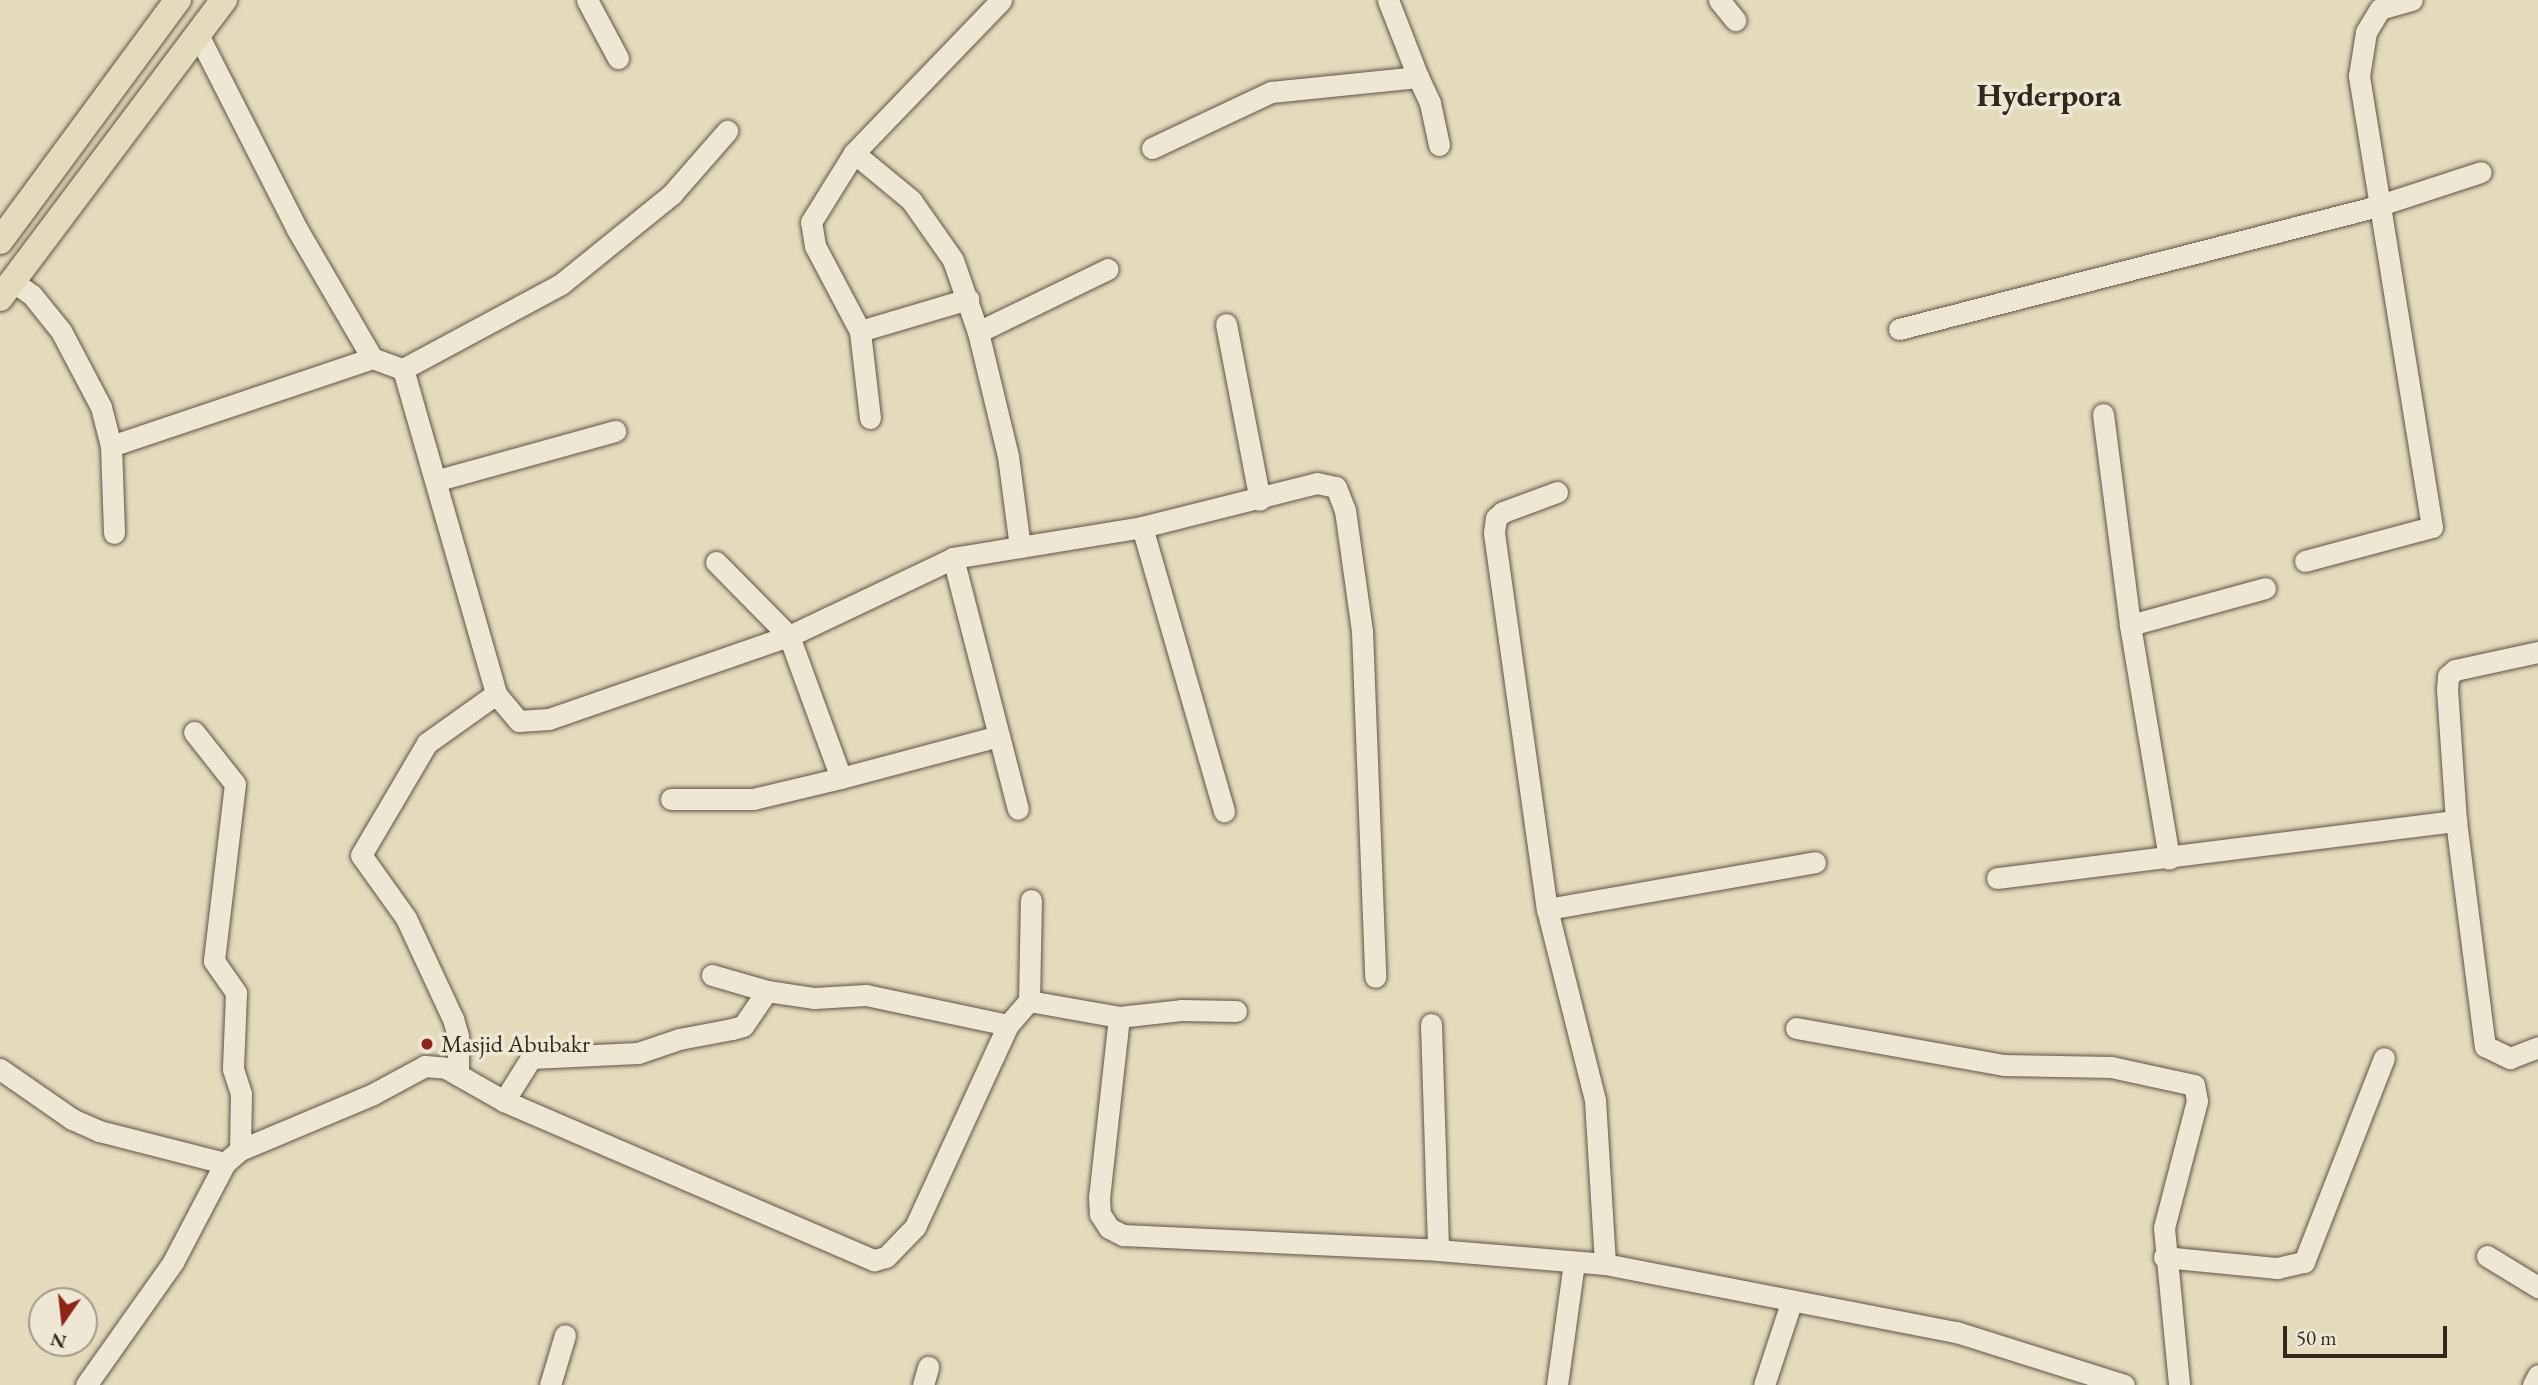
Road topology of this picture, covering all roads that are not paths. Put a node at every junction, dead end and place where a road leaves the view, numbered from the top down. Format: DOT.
graph roads {
  1 [pos="178,0"];
  2 [pos="224,0"];
  3 [pos="587,0"];
  4 [pos="1001,0"];
  5 [pos="1388,0"];
  6 [pos="1719,0"];
  7 [pos="2413,0"];
  8 [pos="1735,20"];
  9 [pos="197,33"];
  10 [pos="618,58"];
  11 [pos="1418,77"];
  12 [pos="727,131"];
  13 [pos="1439,145"];
  14 [pos="1152,148"];
  15 [pos="854,153"];
  16 [pos="2481,173"];
  17 [pos="2377,206"];
  18 [pos="0,241"];
  19 [pos="1108,269"];
  20 [pos="6,290"];
  21 [pos="968,299"];
  22 [pos="1226,324"];
  23 [pos="1899,329"];
  24 [pos="860,331"];
  25 [pos="978,332"];
  26 [pos="372,358"];
  27 [pos="403,369"];
  28 [pos="2103,414"];
  29 [pos="870,418"];
  30 [pos="615,431"];
  31 [pos="111,446"];
  32 [pos="438,480"];
  33 [pos="1558,492"];
  34 [pos="1260,500"];
  35 [pos="1142,527"];
  36 [pos="114,533"];
  37 [pos="1020,547"];
  38 [pos="953,558"];
  39 [pos="2305,561"];
  40 [pos="716,562"];
  41 [pos="2265,588"];
  42 [pos="2130,625"];
  43 [pos="789,636"];
  44 [pos="2538,652"];
  45 [pos="496,694"];
  46 [pos="194,732"];
  47 [pos="999,736"];
  48 [pos="841,778"];
  49 [pos="671,799"];
  50 [pos="1017,809"];
  51 [pos="1224,811"];
  52 [pos="2456,821"];
  53 [pos="2169,859"];
  54 [pos="1815,862"];
  55 [pos="1997,878"];
  56 [pos="1031,900"];
  57 [pos="1547,908"];
  58 [pos="712,975"];
  59 [pos="1375,977"];
  60 [pos="767,991"];
  61 [pos="1029,1000"];
  62 [pos="1236,1012"];
  63 [pos="1119,1017"];
  64 [pos="1430,1024"];
  65 [pos="1008,1025"];
  66 [pos="1796,1028"];
  67 [pos="2538,1047"];
  68 [pos="2384,1058"];
  69 [pos="0,1069"];
  70 [pos="458,1075"];
  71 [pos="504,1101"];
  72 [pos="232,1156"];
  73 [pos="1438,1250"];
  74 [pos="2487,1256"];
  75 [pos="2164,1257"];
  76 [pos="1574,1262"];
  77 [pos="1605,1264"];
  78 [pos="2538,1287"];
  79 [pos="1792,1300"];
  80 [pos="565,1335"];
  81 [pos="2538,1375"];
  82 [pos="86,1385"];
  83 [pos="550,1385"];
  84 [pos="1557,1385"];
  85 [pos="1764,1385"];
  86 [pos="2123,1385"];
  87 [pos="2179,1385"];
  88 [pos="2533,1385"];
  1 -- 18 [label="main road"];
  2 -- 9 [label="main road"];
  3 -- 10 [label="street"];
  4 -- 15 [label="street"];
  5 -- 11 [label="street"];
  6 -- 8 [label="street"];
  7 -- 17 [label="street"];
  9 -- 20 [label="main road"];
  9 -- 26 [label="street"];
  11 -- 13 [label="street"];
  11 -- 14 [label="street"];
  12 -- 27 [label="street"];
  15 -- 21 [label="street"];
  15 -- 24 [label="street"];
  16 -- 17 [label="street"];
  17 -- 23 [label="street"];
  17 -- 39 [label="street"];
  19 -- 25 [label="street"];
  20 -- 31 [label="street"];
  21 -- 24 [label="street"];
  21 -- 25 [label="street"];
  22 -- 34 [label="street"];
  24 -- 29 [label="street"];
  25 -- 37 [label="street"];
  26 -- 27 [label="street"];
  26 -- 31 [label="street"];
  27 -- 32 [label="street"];
  28 -- 42 [label="street"];
  30 -- 32 [label="street"];
  31 -- 36 [label="street"];
  32 -- 45 [label="street"];
  33 -- 57 [label="street"];
  34 -- 35 [label="street"];
  34 -- 59 [label="street"];
  35 -- 37 [label="street"];
  35 -- 51 [label="street"];
  37 -- 38 [label="street"];
  38 -- 43 [label="street"];
  38 -- 47 [label="street"];
  40 -- 43 [label="street"];
  41 -- 42 [label="street"];
  42 -- 53 [label="street"];
  43 -- 45 [label="street"];
  43 -- 48 [label="street"];
  44 -- 52 [label="street"];
  45 -- 70 [label="street"];
  46 -- 72 [label="street"];
  47 -- 48 [label="street"];
  47 -- 50 [label="street"];
  48 -- 49 [label="street"];
  52 -- 53 [label="street"];
  52 -- 67 [label="street"];
  53 -- 55 [label="street"];
  54 -- 57 [label="street"];
  56 -- 61 [label="street"];
  57 -- 77 [label="street"];
  58 -- 60 [label="street"];
  60 -- 65 [label="street"];
  60 -- 71 [label="street"];
  61 -- 63 [label="street"];
  61 -- 65 [label="street"];
  62 -- 63 [label="street"];
  63 -- 73 [label="street"];
  64 -- 73 [label="street"];
  65 -- 71 [label="street"];
  66 -- 75 [label="street"];
  68 -- 75 [label="street"];
  69 -- 72 [label="street"];
  70 -- 71 [label="street"];
  70 -- 72 [label="street"];
  72 -- 82 [label="street"];
  73 -- 76 [label="street"];
  74 -- 78 [label="street"];
  75 -- 87 [label="street"];
  76 -- 77 [label="street"];
  76 -- 84 [label="street"];
  77 -- 79 [label="street"];
  79 -- 85 [label="street"];
  79 -- 86 [label="street"];
  80 -- 83 [label="street"];
  81 -- 88 [label="street"];
}
